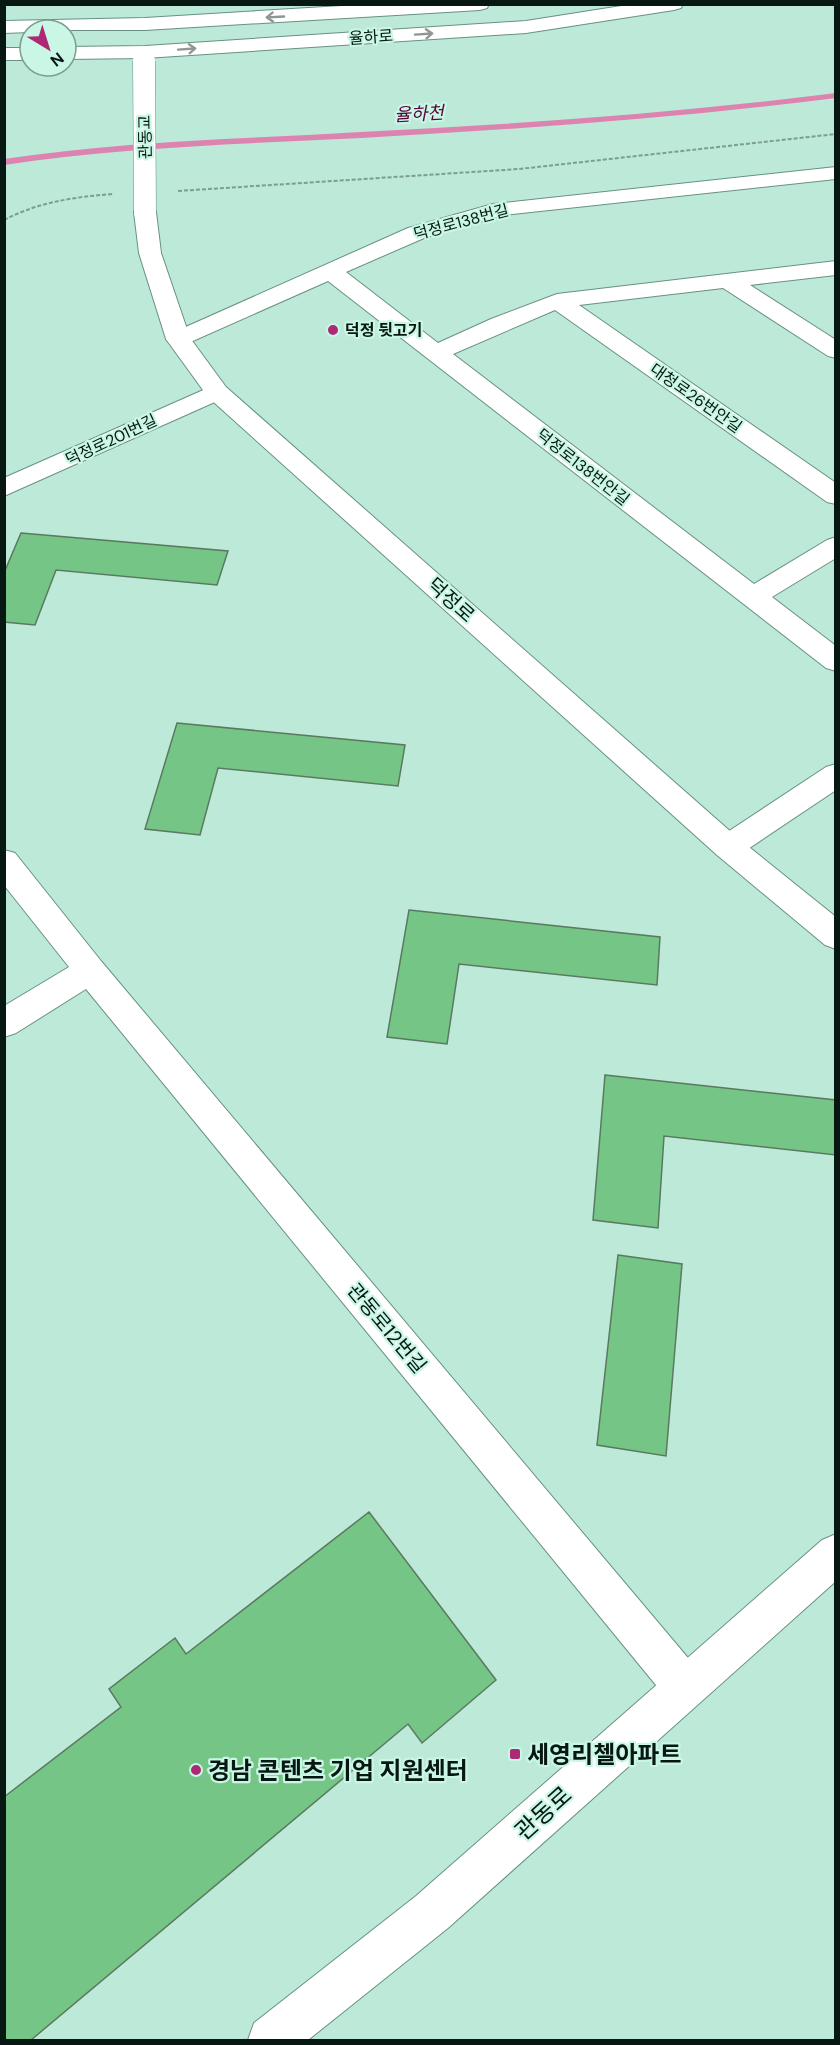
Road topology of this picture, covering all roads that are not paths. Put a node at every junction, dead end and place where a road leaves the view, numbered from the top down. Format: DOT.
graph roads {
  1 [pos="480,4"];
  2 [pos="674,4"];
  3 [pos="145,24"];
  4 [pos="4,27"];
  5 [pos="78,54"];
  6 [pos="145,57"];
  7 [pos="836,173"];
  8 [pos="146,212"];
  9 [pos="836,268"];
  10 [pos="330,271"];
  11 [pos="726,280"];
  12 [pos="557,301"];
  13 [pos="178,339"];
  14 [pos="836,351"];
  15 [pos="435,353"];
  16 [pos="218,392"];
  17 [pos="4,488"];
  18 [pos="836,496"];
  19 [pos="836,546"];
  20 [pos="752,597"];
  21 [pos="836,661"];
  22 [pos="836,776"];
  23 [pos="728,847"];
  24 [pos="4,862"];
  25 [pos="836,936"];
  26 [pos="90,970"];
  27 [pos="4,1023"];
  28 [pos="836,1554"];
  29 [pos="684,1686"];
  30 [pos="271,2040"];
  1 -- 3 [label="street, 율하로, one-way"];
  6 -- 2 [label="street, 율하로, one-way"];
  3 -- 4 [label="street, 율하로"];
  3 -- 6 [label="street"];
  5 -- 6 [label="street, 율하로"];
  6 -- 8 [label="street, 관동교, bridge"];
  7 -- 10 [label="street, 덕정로138번길"];
  8 -- 13 [label="street, 덕정로"];
  9 -- 11 [label="street"];
  10 -- 13 [label="street, 덕정로138번길"];
  10 -- 15 [label="street, 덕정로138번안길"];
  11 -- 12 [label="street"];
  11 -- 14 [label="street"];
  12 -- 15 [label="street"];
  12 -- 18 [label="street, 대청로26번안길"];
  13 -- 16 [label="street, 덕정로"];
  15 -- 20 [label="street, 덕정로138번안길"];
  16 -- 17 [label="street, 덕정로201번길"];
  16 -- 23 [label="street, 덕정로"];
  19 -- 20 [label="street"];
  20 -- 21 [label="street, 덕정로138번안길"];
  22 -- 23 [label="street"];
  23 -- 25 [label="street, 덕정로"];
  24 -- 26 [label="street, 관동로12번길"];
  26 -- 27 [label="street"];
  26 -- 29 [label="street, 관동로12번길"];
  28 -- 29 [label="street, 관동로"];
  29 -- 30 [label="street, 관동로"];
}
